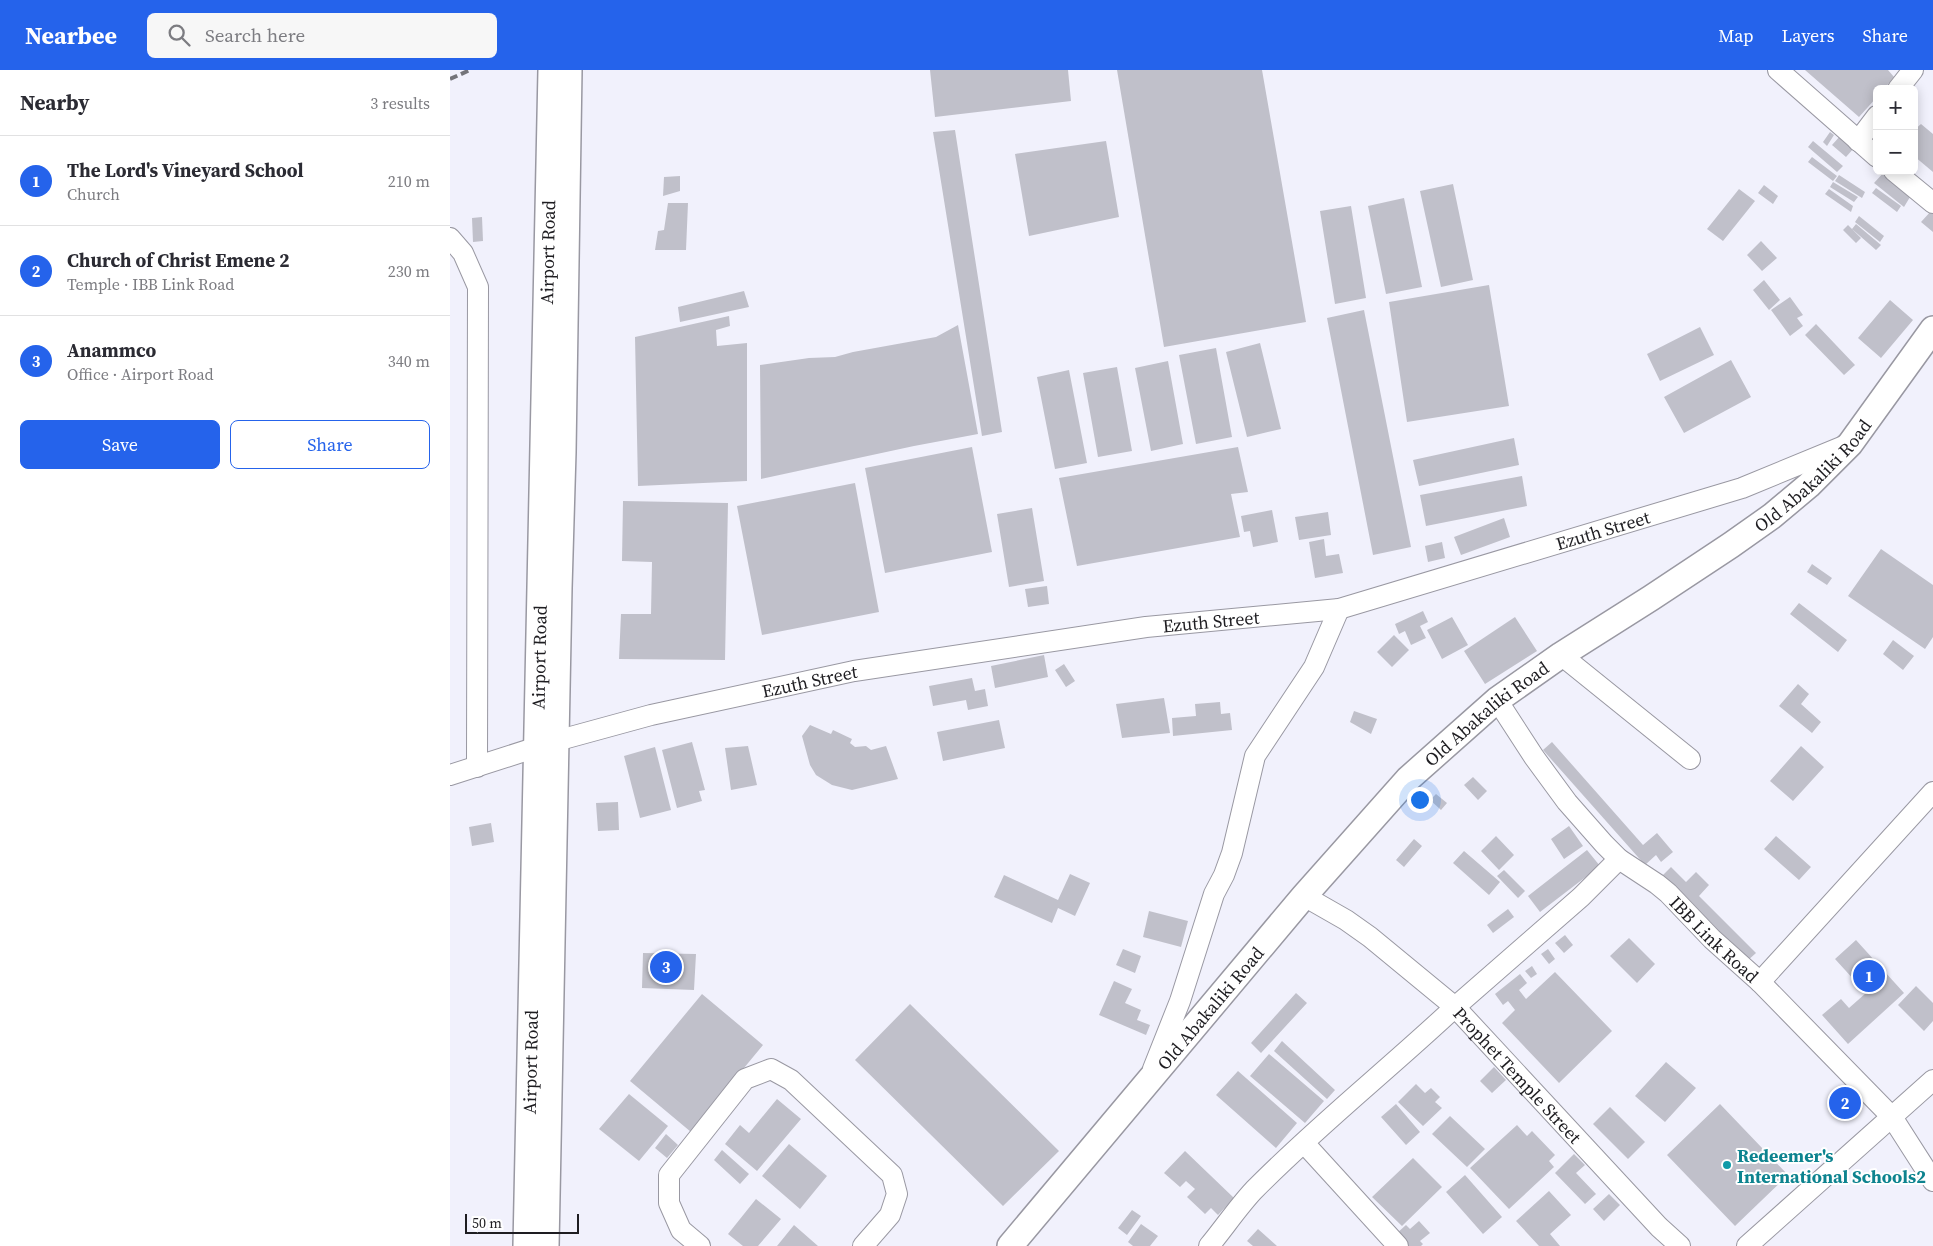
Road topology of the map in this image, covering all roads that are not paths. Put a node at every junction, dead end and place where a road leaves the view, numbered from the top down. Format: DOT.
graph roads {
  1 [pos="1778,70"];
  2 [pos="1913,70"];
  3 [pos="560,75"];
  4 [pos="1901,85"];
  5 [pos="1873,121"];
  6 [pos="1858,141"];
  7 [pos="1873,154"];
  8 [pos="1899,175"];
  9 [pos="1933,203"];
  10 [pos="450,238"];
  11 [pos="1933,329"];
  12 [pos="1850,444"];
  13 [pos="1339,609"];
  14 [pos="1560,655"];
  15 [pos="1497,700"];
  16 [pos="547,744"];
  17 [pos="1690,759"];
  18 [pos="477,767"];
  19 [pos="450,775"];
  20 [pos="1933,792"];
  21 [pos="1619,859"];
  22 [pos="1304,896"];
  23 [pos="1760,982"];
  24 [pos="1454,1007"];
  25 [pos="1150,1079"];
  26 [pos="1933,1080"];
  27 [pos="1892,1117"];
  28 [pos="1304,1143"];
  29 [pos="1933,1181"];
  30 [pos="526,1246"];
  31 [pos="546,1246"];
  32 [pos="700,1246"];
  33 [pos="863,1246"];
  34 [pos="1010,1246"];
  35 [pos="1209,1246"];
  36 [pos="1398,1246"];
  37 [pos="1680,1246"];
  38 [pos="1747,1246"];
  1 -- 6 [label="street"];
  2 -- 4 [label="street"];
  3 -- 16 [label="main road, Airport Road"];
  5 -- 6 [label="street"];
  6 -- 7 [label="street"];
  8 -- 9 [label="street"];
  10 -- 18 [label="street"];
  11 -- 12 [label="main road, Old Abakaliki Road"];
  12 -- 13 [label="street, Ezuth Street"];
  12 -- 14 [label="main road, Old Abakaliki Road"];
  13 -- 16 [label="street, Ezuth Street"];
  13 -- 25 [label="street"];
  14 -- 15 [label="main road, Old Abakaliki Road"];
  14 -- 17 [label="street"];
  15 -- 21 [label="street, IBB Link Road"];
  15 -- 22 [label="main road, Old Abakaliki Road"];
  16 -- 18 [label="street, Ezuth Street"];
  16 -- 30 [label="main road, Airport Road"];
  16 -- 31 [label="main road, Airport Road"];
  18 -- 19 [label="street, Ezuth Street"];
  20 -- 23 [label="street"];
  21 -- 23 [label="street, IBB Link Road"];
  21 -- 24 [label="street"];
  22 -- 24 [label="street"];
  22 -- 25 [label="main road, Old Abakaliki Road"];
  23 -- 27 [label="street, IBB Link Road"];
  24 -- 28 [label="street, Prophet Temple Street"];
  24 -- 37 [label="street, Prophet Temple Street"];
  25 -- 34 [label="main road, Old Abakaliki Road"];
  26 -- 27 [label="street"];
  27 -- 29 [label="street, IBB Link Road"];
  27 -- 38 [label="street"];
  28 -- 35 [label="street, Prophet Temple Street"];
  28 -- 36 [label="street"];
  32 -- 33 [label="street"];
}
